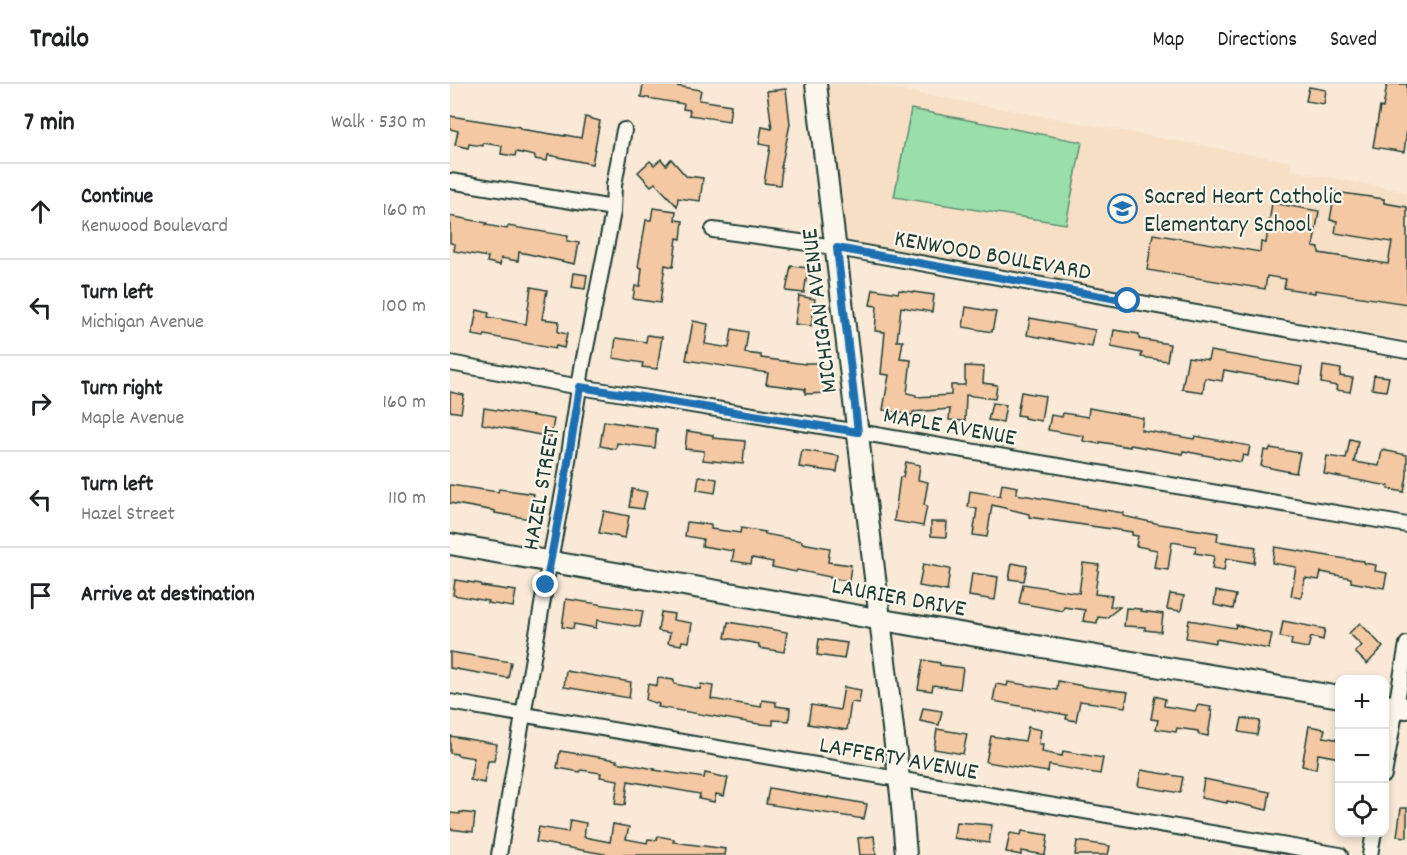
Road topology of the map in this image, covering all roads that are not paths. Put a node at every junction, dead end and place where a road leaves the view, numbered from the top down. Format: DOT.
graph roads {
  1 [pos="816,84"];
  2 [pos="624,130"];
  3 [pos="450,181"];
  4 [pos="613,208"];
  5 [pos="713,230"];
  6 [pos="837,248"];
  7 [pos="1407,351"];
  8 [pos="450,363"];
  9 [pos="580,387"];
  10 [pos="858,432"];
  11 [pos="1407,525"];
  12 [pos="450,544"];
  13 [pos="550,561"];
  14 [pos="880,619"];
  15 [pos="1407,644"];
  16 [pos="1335,696"];
  17 [pos="450,702"];
  18 [pos="1396,706"];
  19 [pos="524,715"];
  20 [pos="1389,746"];
  21 [pos="899,780"];
  22 [pos="1373,837"];
  23 [pos="499,855"];
  24 [pos="906,855"];
  25 [pos="1340,855"];
  26 [pos="1370,855"];
  1 -- 6 [label="street, MICHIGAN AVENUE"];
  2 -- 4 [label="street, HAZEL STREET"];
  3 -- 4 [label="street"];
  4 -- 9 [label="street, HAZEL STREET"];
  5 -- 6 [label="street, KENWOOD BOULEVARD"];
  6 -- 7 [label="street, KENWOOD BOULEVARD"];
  6 -- 10 [label="street, MICHIGAN AVENUE"];
  8 -- 9 [label="street, MAPLE AVENUE"];
  9 -- 10 [label="street, MAPLE AVENUE"];
  9 -- 13 [label="street, HAZEL STREET"];
  10 -- 11 [label="street, MAPLE AVENUE"];
  10 -- 14 [label="street, MICHIGAN AVENUE"];
  12 -- 13 [label="street, LAURIER DRIVE"];
  13 -- 14 [label="street, LAURIER DRIVE"];
  13 -- 19 [label="street, HAZEL STREET"];
  14 -- 16 [label="street, LAURIER DRIVE"];
  14 -- 21 [label="street, MICHIGAN AVENUE"];
  15 -- 18 [label="street"];
  17 -- 19 [label="street, LAFFERTY AVENUE"];
  18 -- 20 [label="street"];
  19 -- 21 [label="street, LAFFERTY AVENUE"];
  19 -- 23 [label="street, HAZEL STREET"];
  21 -- 24 [label="street, MICHIGAN AVENUE"];
  21 -- 25 [label="street, LAFFERTY AVENUE"];
  22 -- 26 [label="street"];
}
